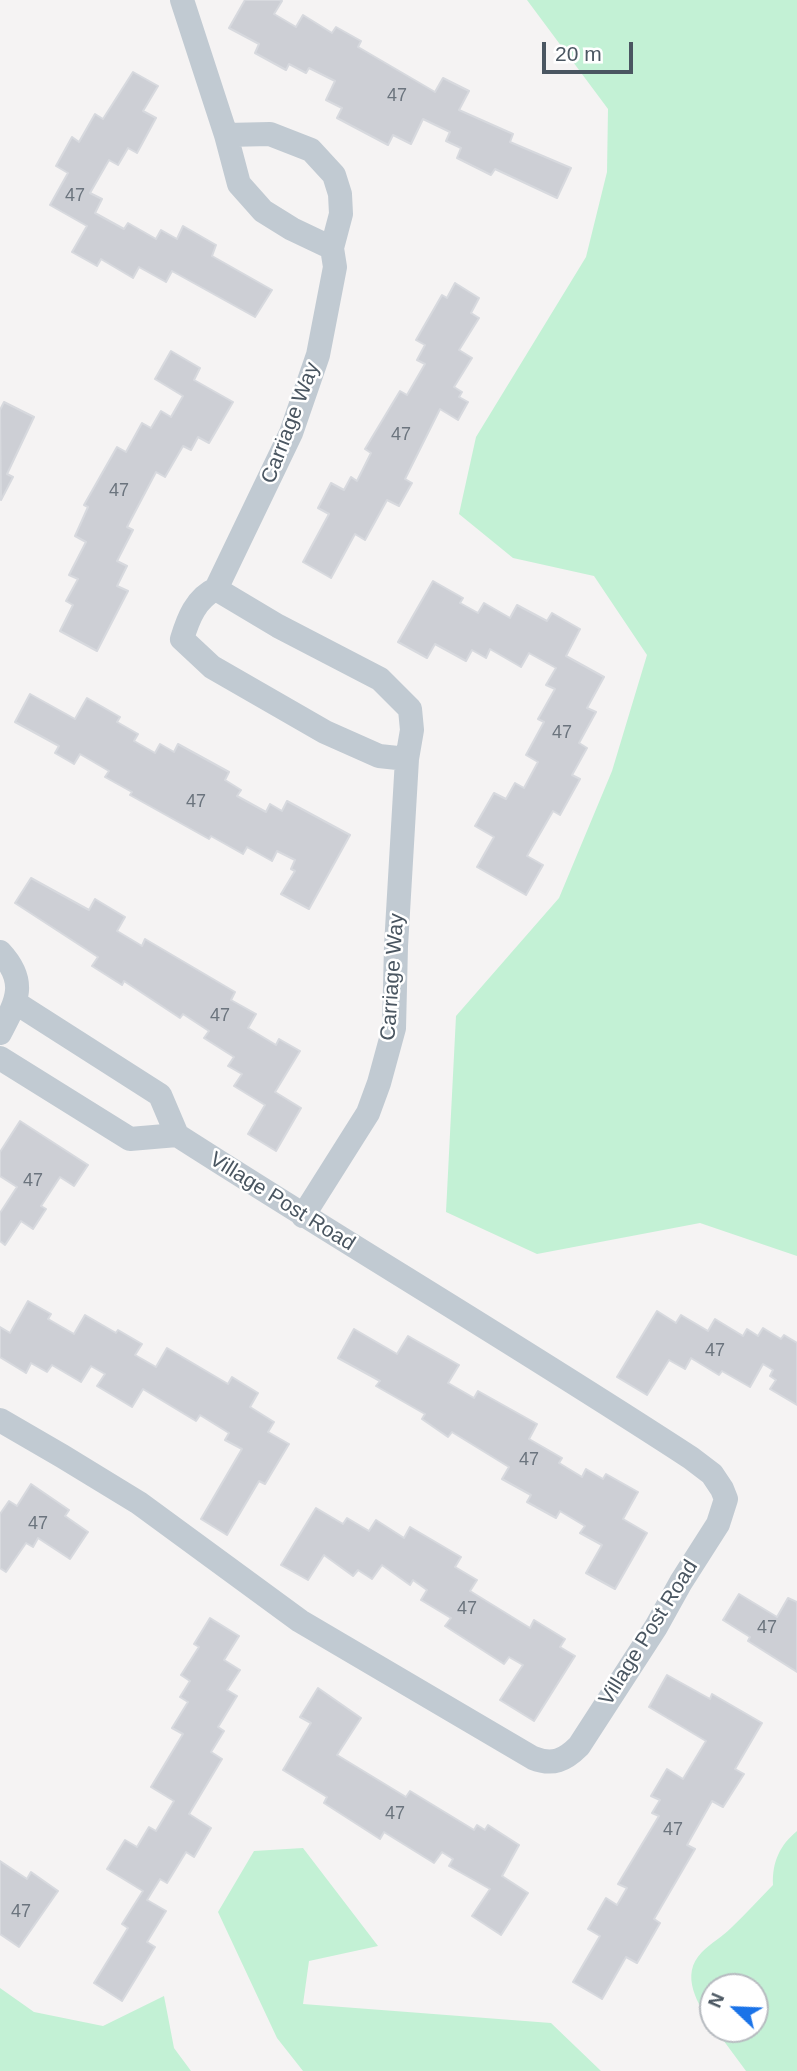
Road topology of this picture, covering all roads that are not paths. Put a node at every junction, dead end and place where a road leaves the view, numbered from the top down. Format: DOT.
graph roads {
  1 [pos="182,0"];
  2 [pos="226,135"];
  3 [pos="332,248"];
  4 [pos="216,589"];
  5 [pos="407,759"];
  6 [pos="0,952"];
  7 [pos="16,1003"];
  8 [pos="0,1033"];
  9 [pos="0,1058"];
  10 [pos="177,1135"];
  11 [pos="303,1216"];
  12 [pos="0,1420"];
  1 -- 2 [label="street"];
  2 -- 3 [label="street"];
  2 -- 3 [label="street, Carriage Way"];
  3 -- 4 [label="street, Carriage Way"];
  4 -- 5 [label="street, Carriage Way"];
  4 -- 5 [label="street, Carriage Way"];
  5 -- 11 [label="street, Carriage Way"];
  6 -- 7 [label="street"];
  7 -- 8 [label="street"];
  7 -- 10 [label="street"];
  9 -- 10 [label="street"];
  10 -- 11 [label="street, Village Post Road"];
  11 -- 12 [label="street, Village Post Road"];
}
